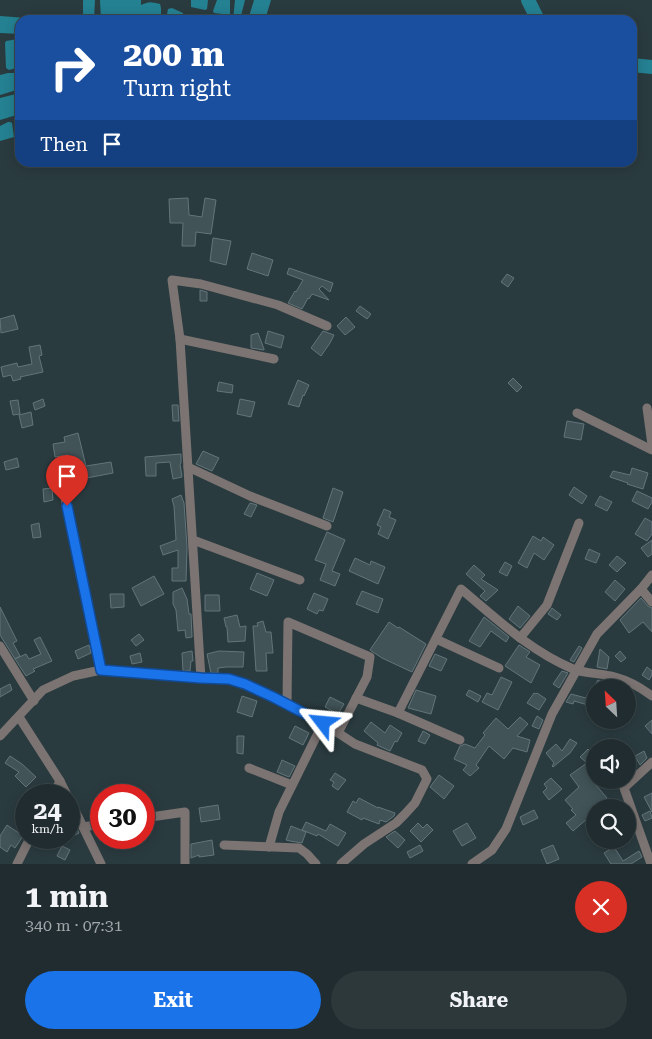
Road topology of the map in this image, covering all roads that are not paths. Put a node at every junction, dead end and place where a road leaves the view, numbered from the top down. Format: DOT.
graph roads {
  1 [pos="327,326"];
  2 [pos="180,340"];
  3 [pos="274,359"];
  4 [pos="647,408"];
  5 [pos="577,413"];
  6 [pos="652,445"];
  7 [pos="652,450"];
  8 [pos="188,467"];
  9 [pos="63,488"];
  10 [pos="579,523"];
  11 [pos="327,526"];
  12 [pos="192,540"];
  13 [pos="652,575"];
  14 [pos="300,580"];
  15 [pos="641,589"];
  16 [pos="652,602"];
  17 [pos="520,638"];
  18 [pos="436,639"];
  19 [pos="0,646"];
  20 [pos="499,668"];
  21 [pos="101,670"];
  22 [pos="576,670"];
  23 [pos="201,678"];
  24 [pos="652,696"];
  25 [pos="356,698"];
  26 [pos="34,701"];
  27 [pos="287,704"];
  28 [pos="398,713"];
  29 [pos="19,717"];
  30 [pos="323,723"];
  31 [pos="338,732"];
  32 [pos="0,736"];
  33 [pos="460,740"];
  34 [pos="652,762"];
  35 [pos="249,768"];
  36 [pos="60,781"];
  37 [pos="58,784"];
  38 [pos="62,784"];
  39 [pos="292,785"];
  40 [pos="155,816"];
  41 [pos="80,821"];
  42 [pos="90,826"];
  43 [pos="83,827"];
  44 [pos="224,846"];
  45 [pos="269,847"];
  46 [pos="24,849"];
  47 [pos="17,864"];
  48 [pos="101,864"];
  49 [pos="185,864"];
  50 [pos="316,864"];
  51 [pos="341,864"];
  52 [pos="472,864"];
  53 [pos="651,864"];
  1 -- 2 [label="street"];
  2 -- 3 [label="street"];
  2 -- 8 [label="street"];
  4 -- 6 [label="street"];
  5 -- 7 [label="street"];
  8 -- 11 [label="street"];
  8 -- 12 [label="street"];
  9 -- 21 [label="street"];
  10 -- 17 [label="street"];
  12 -- 14 [label="street"];
  12 -- 23 [label="street"];
  13 -- 15 [label="street"];
  15 -- 16 [label="street"];
  15 -- 22 [label="street"];
  17 -- 18 [label="street"];
  17 -- 22 [label="street"];
  18 -- 20 [label="street"];
  18 -- 28 [label="street"];
  19 -- 26 [label="street"];
  21 -- 23 [label="street"];
  21 -- 26 [label="street"];
  22 -- 24 [label="street"];
  22 -- 52 [label="street"];
  23 -- 27 [label="street"];
  25 -- 27 [label="street"];
  25 -- 28 [label="street"];
  25 -- 31 [label="street"];
  26 -- 29 [label="street"];
  27 -- 30 [label="street"];
  28 -- 33 [label="street"];
  29 -- 32 [label="street"];
  29 -- 36 [label="street"];
  30 -- 31 [label="street"];
  30 -- 39 [label="street"];
  31 -- 51 [label="street"];
  34 -- 53 [label="street"];
  35 -- 39 [label="street"];
  36 -- 37 [label="street"];
  36 -- 38 [label="street"];
  39 -- 45 [label="street"];
  40 -- 49 [label="street"];
  41 -- 43 [label="street"];
  42 -- 43 [label="street"];
  43 -- 48 [label="street"];
  44 -- 45 [label="street"];
  45 -- 50 [label="street"];
  46 -- 47 [label="street"];
}
